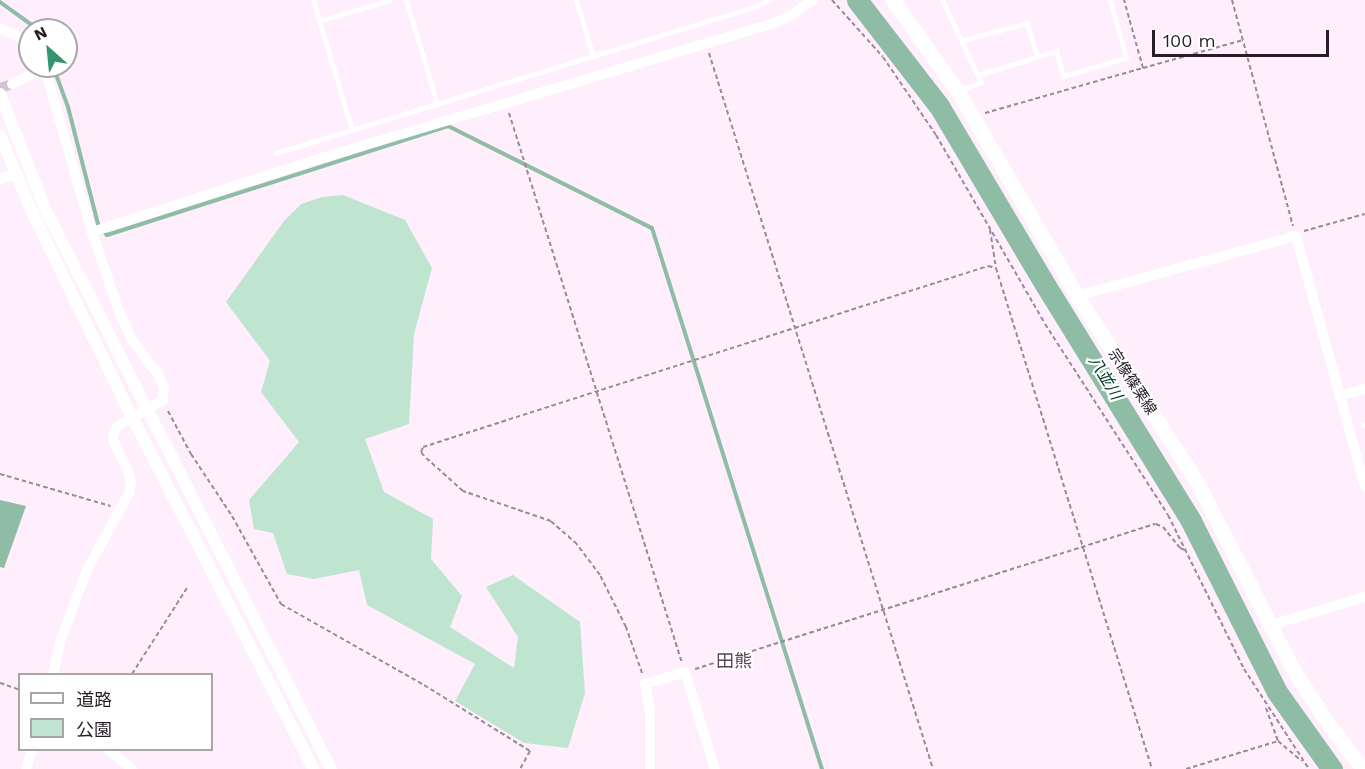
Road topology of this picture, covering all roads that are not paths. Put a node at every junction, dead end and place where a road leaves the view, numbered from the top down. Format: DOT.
graph roads {
  1 [pos="313,0"];
  2 [pos="390,0"];
  3 [pos="406,0"];
  4 [pos="576,0"];
  5 [pos="769,0"];
  6 [pos="813,0"];
  7 [pos="893,0"];
  8 [pos="942,0"];
  9 [pos="1110,0"];
  10 [pos="319,21"];
  11 [pos="0,28"];
  12 [pos="18,36"];
  13 [pos="963,40"];
  14 [pos="593,56"];
  15 [pos="1037,56"];
  16 [pos="978,75"];
  17 [pos="24,78"];
  18 [pos="48,78"];
  19 [pos="12,84"];
  20 [pos="958,92"];
  21 [pos="0,94"];
  22 [pos="437,104"];
  23 [pos="352,130"];
  24 [pos="0,135"];
  25 [pos="276,153"];
  26 [pos="15,174"];
  27 [pos="0,179"];
  28 [pos="92,232"];
  29 [pos="1077,296"];
  30 [pos="1365,389"];
  31 [pos="1339,396"];
  32 [pos="147,408"];
  33 [pos="132,417"];
  34 [pos="1365,487"];
  35 [pos="1365,597"];
  36 [pos="1271,625"];
  37 [pos="54,673"];
  38 [pos="32,751"];
  39 [pos="109,751"];
  40 [pos="26,769"];
  41 [pos="132,769"];
  42 [pos="314,769"];
  43 [pos="331,769"];
  44 [pos="650,769"];
  45 [pos="715,769"];
  46 [pos="1363,769"];
  1 -- 10 [label="lane"];
  2 -- 10 [label="lane"];
  3 -- 22 [label="lane"];
  4 -- 14 [label="lane"];
  5 -- 14 [label="lane"];
  6 -- 28 [label="street"];
  7 -- 20 [label="main road, 宗像篠栗線"];
  8 -- 13 [label="lane"];
  9 -- 15 [label="lane"];
  10 -- 23 [label="lane"];
  11 -- 12 [label="street"];
  13 -- 15 [label="lane"];
  13 -- 16 [label="lane"];
  14 -- 22 [label="lane"];
  15 -- 16 [label="lane"];
  16 -- 20 [label="lane"];
  17 -- 19 [label="street"];
  18 -- 28 [label="street"];
  20 -- 29 [label="main road, 宗像篠栗線"];
  21 -- 32 [label="street"];
  22 -- 23 [label="lane"];
  23 -- 25 [label="lane"];
  24 -- 26 [label="street"];
  26 -- 27 [label="street"];
  26 -- 33 [label="street"];
  28 -- 32 [label="street"];
  29 -- 31 [label="street"];
  29 -- 36 [label="main road, 宗像篠栗線"];
  30 -- 31 [label="street"];
  31 -- 34 [label="street"];
  32 -- 33 [label="street"];
  32 -- 43 [label="street"];
  33 -- 37 [label="street"];
  33 -- 42 [label="street"];
  35 -- 36 [label="street"];
  36 -- 46 [label="main road, 宗像篠栗線"];
  38 -- 40 [label="street"];
  39 -- 41 [label="street"];
  44 -- 45 [label="street"];
}
